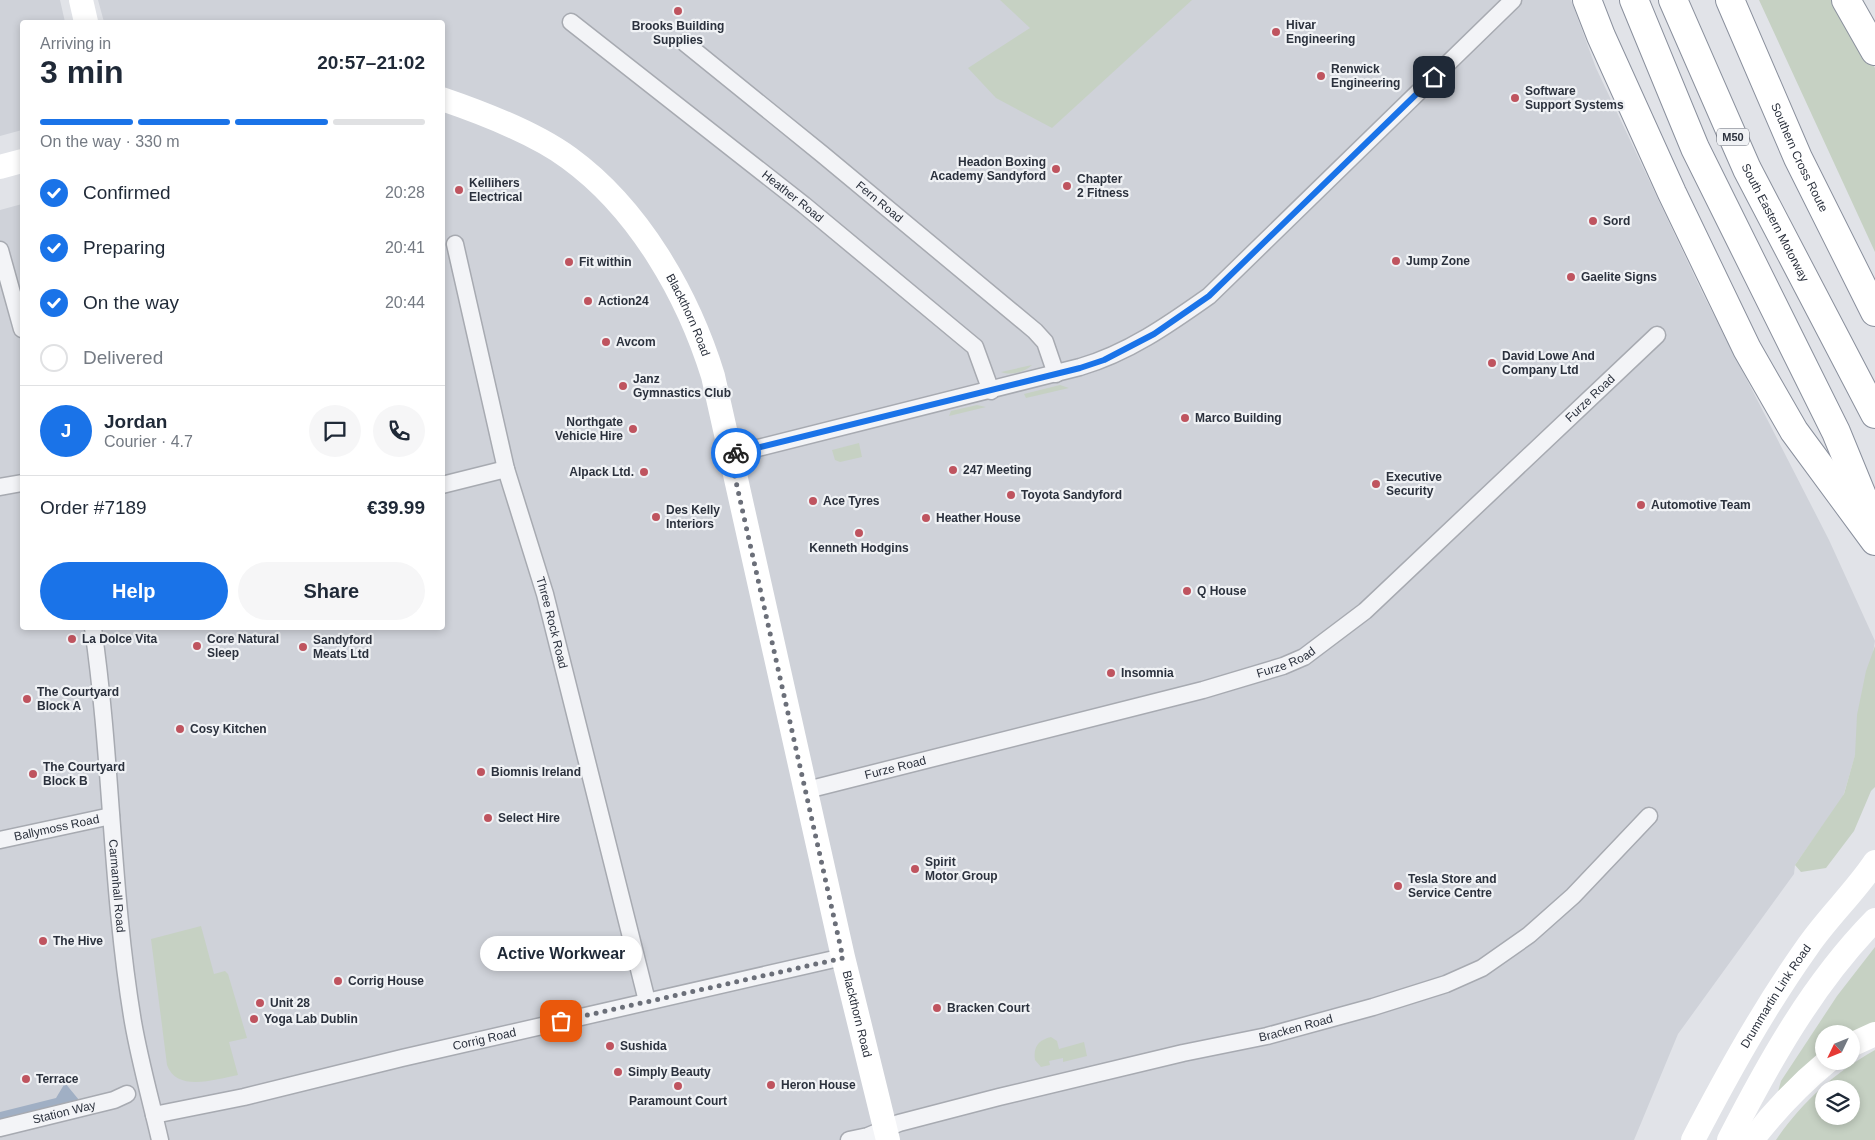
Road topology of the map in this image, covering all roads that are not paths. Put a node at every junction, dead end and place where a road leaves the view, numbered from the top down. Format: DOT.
graph roads {
  1 [pos="81,0"];
  2 [pos="1513,0"];
  3 [pos="1587,0"];
  4 [pos="1634,0"];
  5 [pos="1673,0"];
  6 [pos="1730,0"];
  7 [pos="1846,0"];
  8 [pos="86,20"];
  9 [pos="571,22"];
  10 [pos="685,43"];
  11 [pos="1875,51"];
  12 [pos="445,100"];
  13 [pos="20,162"];
  14 [pos="0,167"];
  15 [pos="455,244"];
  16 [pos="0,250"];
  17 [pos="1875,312"];
  18 [pos="20,322"];
  19 [pos="1657,335"];
  20 [pos="1056,374"];
  21 [pos="991,391"];
  22 [pos="1875,414"];
  23 [pos="730,455"];
  24 [pos="506,469"];
  25 [pos="20,483"];
  26 [pos="445,484"];
  27 [pos="0,487"];
  28 [pos="1875,526"];
  29 [pos="1875,540"];
  30 [pos="94,630"];
  31 [pos="807,790"];
  32 [pos="112,816"];
  33 [pos="1649,816"];
  34 [pos="0,840"];
  35 [pos="1875,862"];
  36 [pos="1875,920"];
  37 [pos="843,958"];
  38 [pos="647,1001"];
  39 [pos="1797,1018"];
  40 [pos="1875,1034"];
  41 [pos="1860,1041"];
  42 [pos="1817,1070"];
  43 [pos="127,1094"];
  44 [pos="154,1115"];
  45 [pos="0,1128"];
  46 [pos="887,1134"];
  47 [pos="160,1140"];
  48 [pos="849,1140"];
  49 [pos="1693,1140"];
  50 [pos="1729,1140"];
  51 [pos="1744,1140"];
  52 [pos="1752,1140"];
  1 -- 8 [label="street"];
  2 -- 20 [label="street"];
  3 -- 29 [label="highway"];
  4 -- 28 [label="highway"];
  5 -- 22 [label="highway, South Eastern Motorway / M50"];
  6 -- 17 [label="highway, Southern Cross Route"];
  7 -- 11 [label="highway"];
  9 -- 21 [label="street, Heather Road"];
  10 -- 20 [label="street, Fern Road"];
  12 -- 23 [label="street, Blackthorn Road"];
  13 -- 14 [label="street"];
  15 -- 24 [label="street, Three Rock Road"];
  16 -- 18 [label="street"];
  19 -- 31 [label="street, Furze Road"];
  20 -- 21 [label="street"];
  21 -- 23 [label="street"];
  23 -- 31 [label="street, Blackthorn Road"];
  24 -- 26 [label="street"];
  24 -- 38 [label="street, Three Rock Road"];
  25 -- 27 [label="street"];
  30 -- 32 [label="street, Carmanhall Road"];
  31 -- 37 [label="street, Blackthorn Road"];
  32 -- 34 [label="street, Ballymoss Road"];
  32 -- 44 [label="street, Carmanhall Road"];
  33 -- 46 [label="street, Bracken Road"];
  35 -- 49 [label="street, Drummartin Link Road"];
  36 -- 39 [label="street"];
  37 -- 38 [label="street, Corrig Road"];
  37 -- 46 [label="street, Blackthorn Road"];
  38 -- 44 [label="street, Corrig Road"];
  39 -- 50 [label="street"];
  39 -- 51 [label="street"];
  40 -- 41 [label="street"];
  42 -- 52 [label="street"];
  43 -- 45 [label="street, Station Way"];
  44 -- 47 [label="street, Carmanhall Road"];
  46 -- 48 [label="street, Bracken Road"];
}
